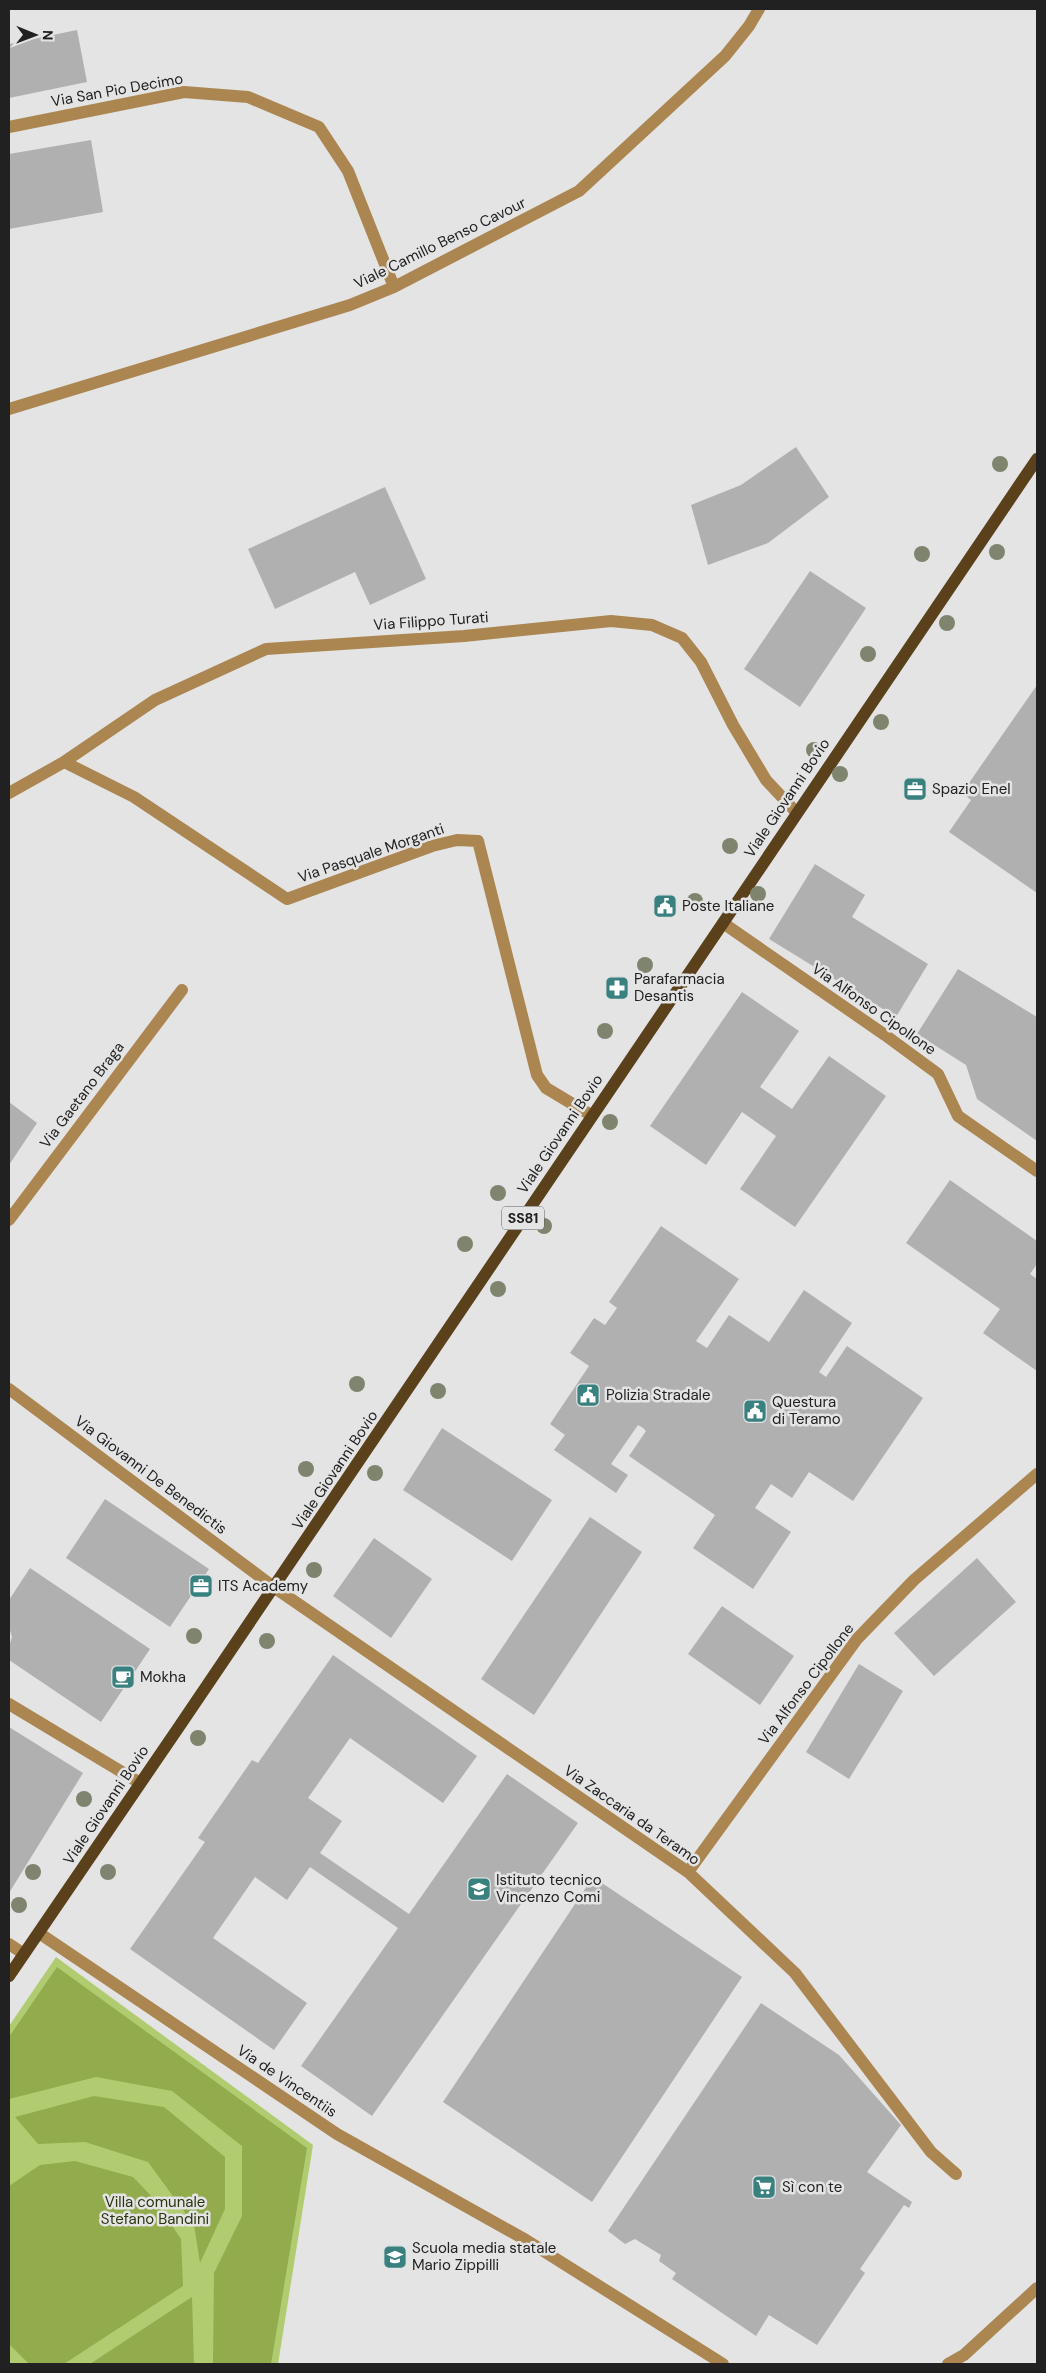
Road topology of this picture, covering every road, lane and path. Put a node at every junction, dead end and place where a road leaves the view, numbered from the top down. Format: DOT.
graph roads {
  1 [pos="759,9"];
  2 [pos="9,127"];
  3 [pos="394,286"];
  4 [pos="9,409"];
  5 [pos="1037,459"];
  6 [pos="64,762"];
  7 [pos="9,793"];
  8 [pos="796,812"];
  9 [pos="723,923"];
  10 [pos="182,990"];
  11 [pos="591,1115"];
  12 [pos="1037,1171"];
  13 [pos="9,1220"];
  14 [pos="9,1389"];
  15 [pos="1037,1474"];
  16 [pos="275,1588"];
  17 [pos="9,1704"];
  18 [pos="140,1783"];
  19 [pos="688,1872"];
  20 [pos="39,1932"];
  21 [pos="9,1944"];
  22 [pos="24,1954"];
  23 [pos="9,1976"];
  24 [pos="956,2174"];
  25 [pos="1037,2288"];
  26 [pos="723,2364"];
  27 [pos="948,2364"];
  1 -- 3 [label="street, Viale Camillo Benso Cavour"];
  2 -- 3 [label="street, Via San Pio Decimo"];
  3 -- 4 [label="street, Viale Camillo Benso Cavour"];
  5 -- 8 [label="main road, Viale Giovanni Bovio / SS81"];
  6 -- 7 [label="street, Via Filippo Turati"];
  6 -- 8 [label="street, Via Filippo Turati"];
  6 -- 11 [label="street, Via Pasquale Morganti"];
  8 -- 9 [label="main road, Viale Giovanni Bovio / SS81"];
  9 -- 11 [label="main road, Viale Giovanni Bovio / SS81"];
  9 -- 12 [label="street, Via Alfonso Cipollone"];
  10 -- 13 [label="street, Via Gaetano Braga"];
  11 -- 16 [label="main road, Viale Giovanni Bovio / SS81"];
  14 -- 16 [label="street, Via Giovanni De Benedictis"];
  15 -- 19 [label="street, Via Alfonso Cipollone"];
  16 -- 18 [label="main road, Viale Giovanni Bovio / SS81"];
  16 -- 19 [label="street, Via Zaccaria da Teramo"];
  17 -- 18 [label="street"];
  18 -- 20 [label="main road, Viale Giovanni Bovio / SS81"];
  19 -- 24 [label="street, Via Zaccaria da Teramo"];
  20 -- 22 [label="main road, Viale Giovanni Bovio / SS81"];
  20 -- 26 [label="street, Via de Vincentiis"];
  21 -- 22 [label="street"];
  22 -- 23 [label="main road, Viale Giovanni Bovio / SS81"];
  25 -- 27 [label="street"];
}
